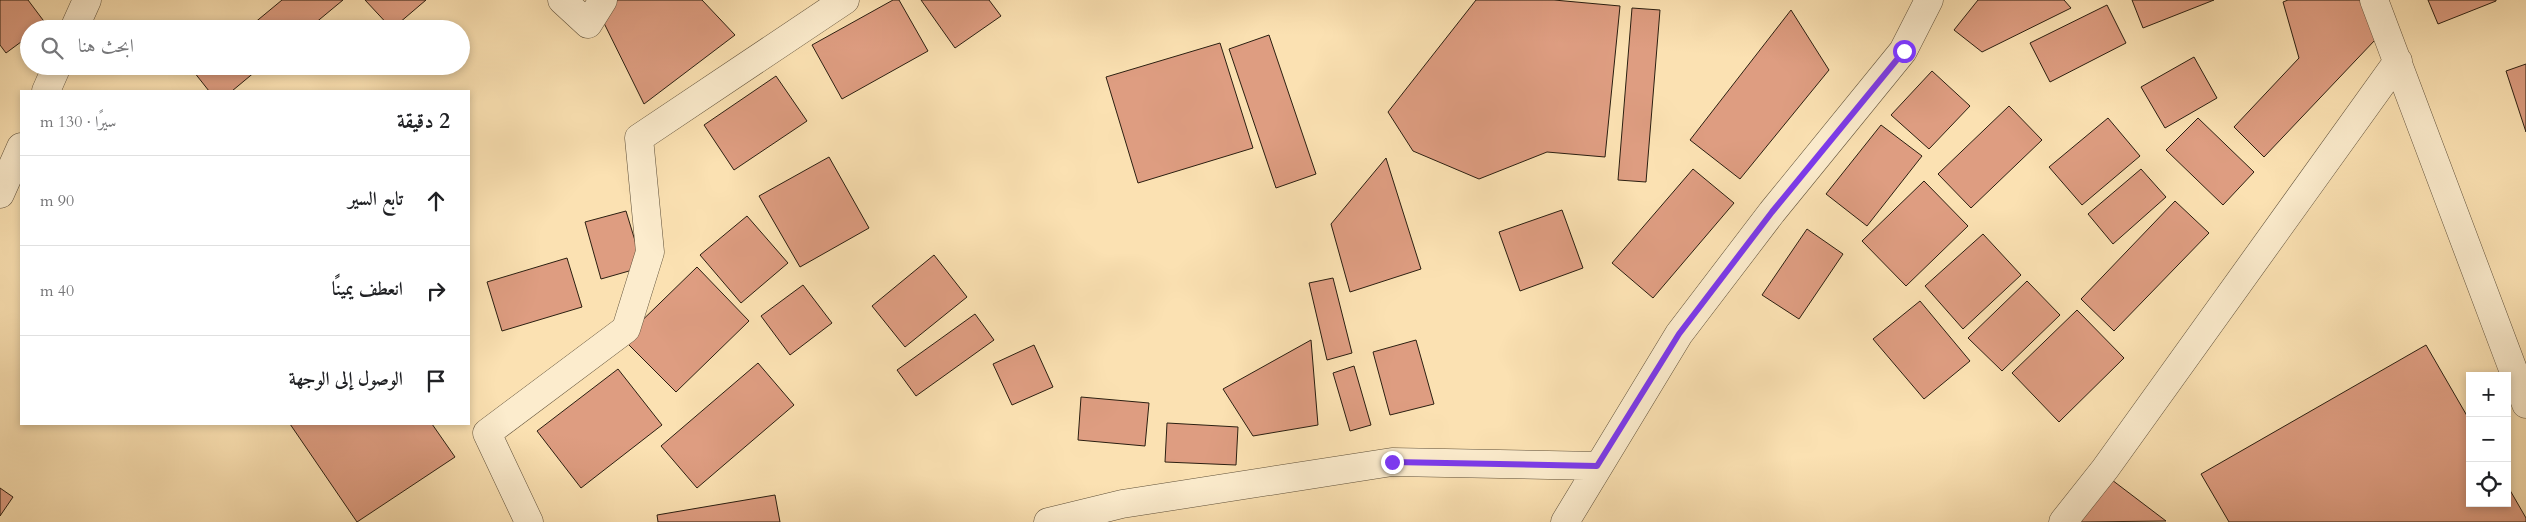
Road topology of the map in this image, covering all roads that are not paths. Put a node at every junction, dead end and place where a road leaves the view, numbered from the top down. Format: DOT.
graph roads {
  1 [pos="87,0"];
  2 [pos="562,0"];
  3 [pos="603,0"];
  4 [pos="845,0"];
  5 [pos="1929,0"];
  6 [pos="2374,0"];
  7 [pos="78,20"];
  8 [pos="2398,61"];
  9 [pos="53,75"];
  10 [pos="46,90"];
  11 [pos="20,149"];
  12 [pos="0,194"];
  13 [pos="2526,404"];
  14 [pos="1597,466"];
  15 [pos="529,522"];
  16 [pos="1048,522"];
  17 [pos="1565,522"];
  18 [pos="2063,522"];
  1 -- 7 [label="street"];
  2 -- 3 [label="street"];
  4 -- 15 [label="street"];
  5 -- 14 [label="street"];
  6 -- 8 [label="street"];
  8 -- 13 [label="street"];
  8 -- 18 [label="street"];
  9 -- 10 [label="street"];
  11 -- 12 [label="street"];
  14 -- 16 [label="street"];
  14 -- 17 [label="street"];
}
